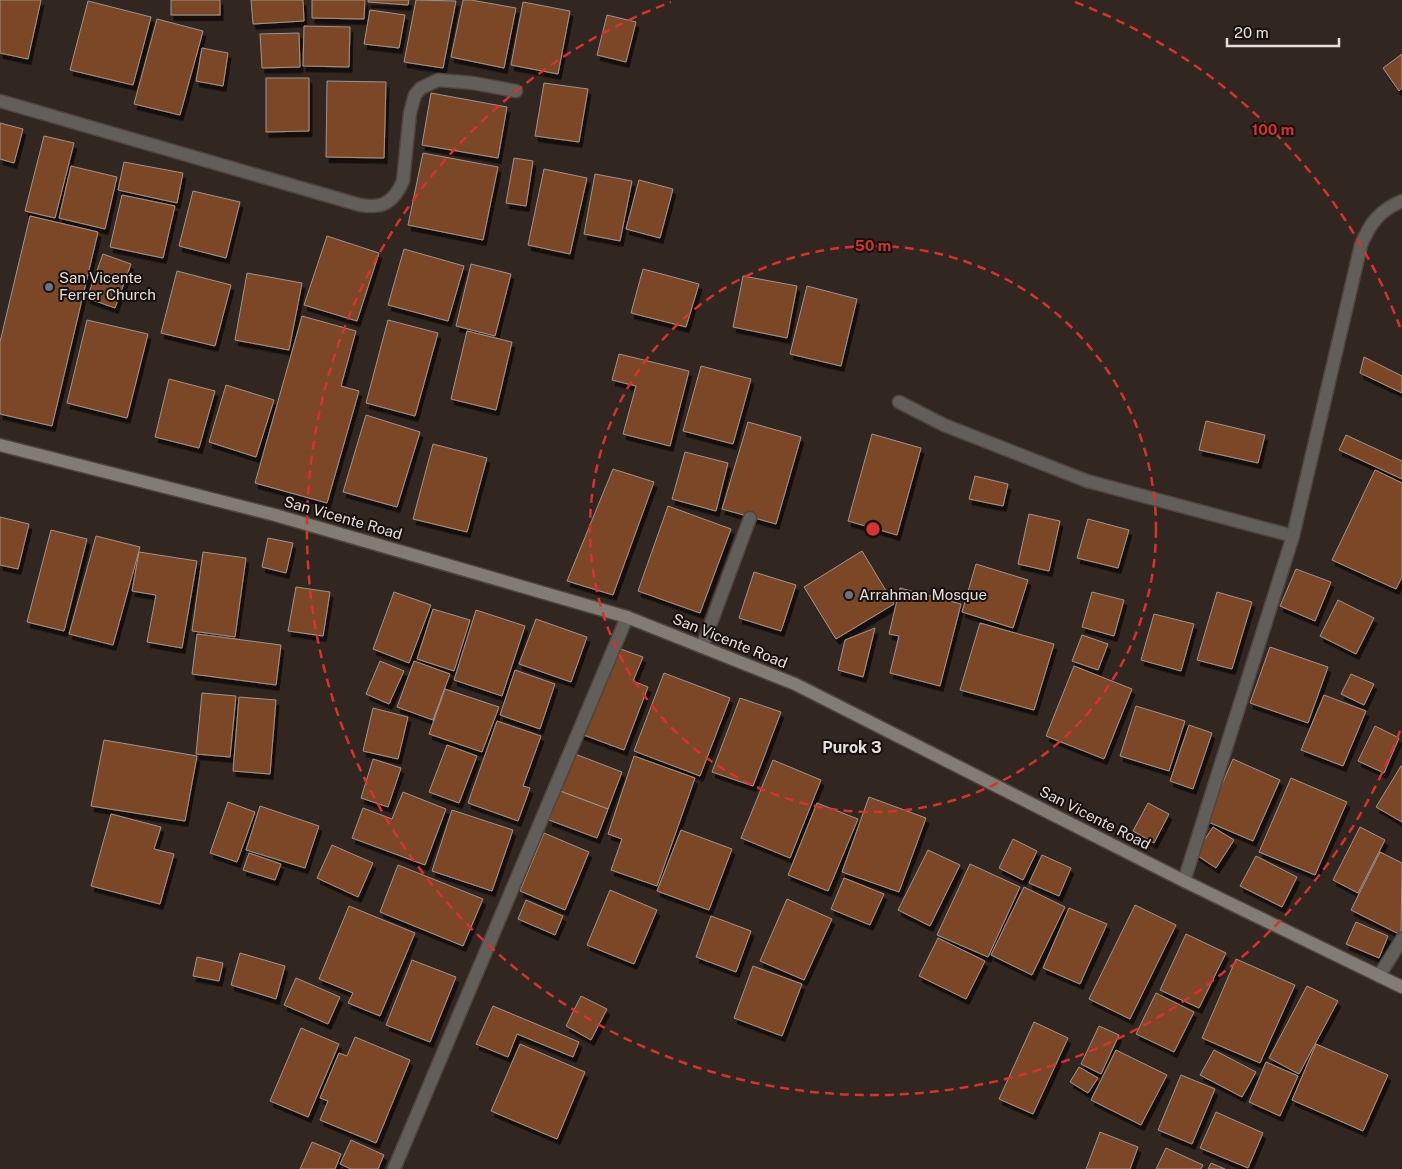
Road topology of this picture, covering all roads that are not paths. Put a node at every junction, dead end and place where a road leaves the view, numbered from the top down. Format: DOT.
graph roads {
  1 [pos="516,91"];
  2 [pos="0,101"];
  3 [pos="1402,201"];
  4 [pos="899,402"];
  5 [pos="0,445"];
  6 [pos="750,518"];
  7 [pos="1293,536"];
  8 [pos="627,618"];
  9 [pos="702,647"];
  10 [pos="1184,881"];
  11 [pos="1402,938"];
  12 [pos="1379,976"];
  13 [pos="1402,987"];
  14 [pos="394,1169"];
  1 -- 2 [label="street"];
  3 -- 7 [label="street"];
  4 -- 7 [label="street"];
  5 -- 8 [label="street, San Vicente Road"];
  6 -- 9 [label="street"];
  7 -- 10 [label="street"];
  8 -- 9 [label="street, San Vicente Road"];
  8 -- 14 [label="street"];
  9 -- 10 [label="street, San Vicente Road"];
  10 -- 12 [label="street, San Vicente Road"];
  11 -- 12 [label="street"];
  12 -- 13 [label="street, San Vicente Road"];
}
